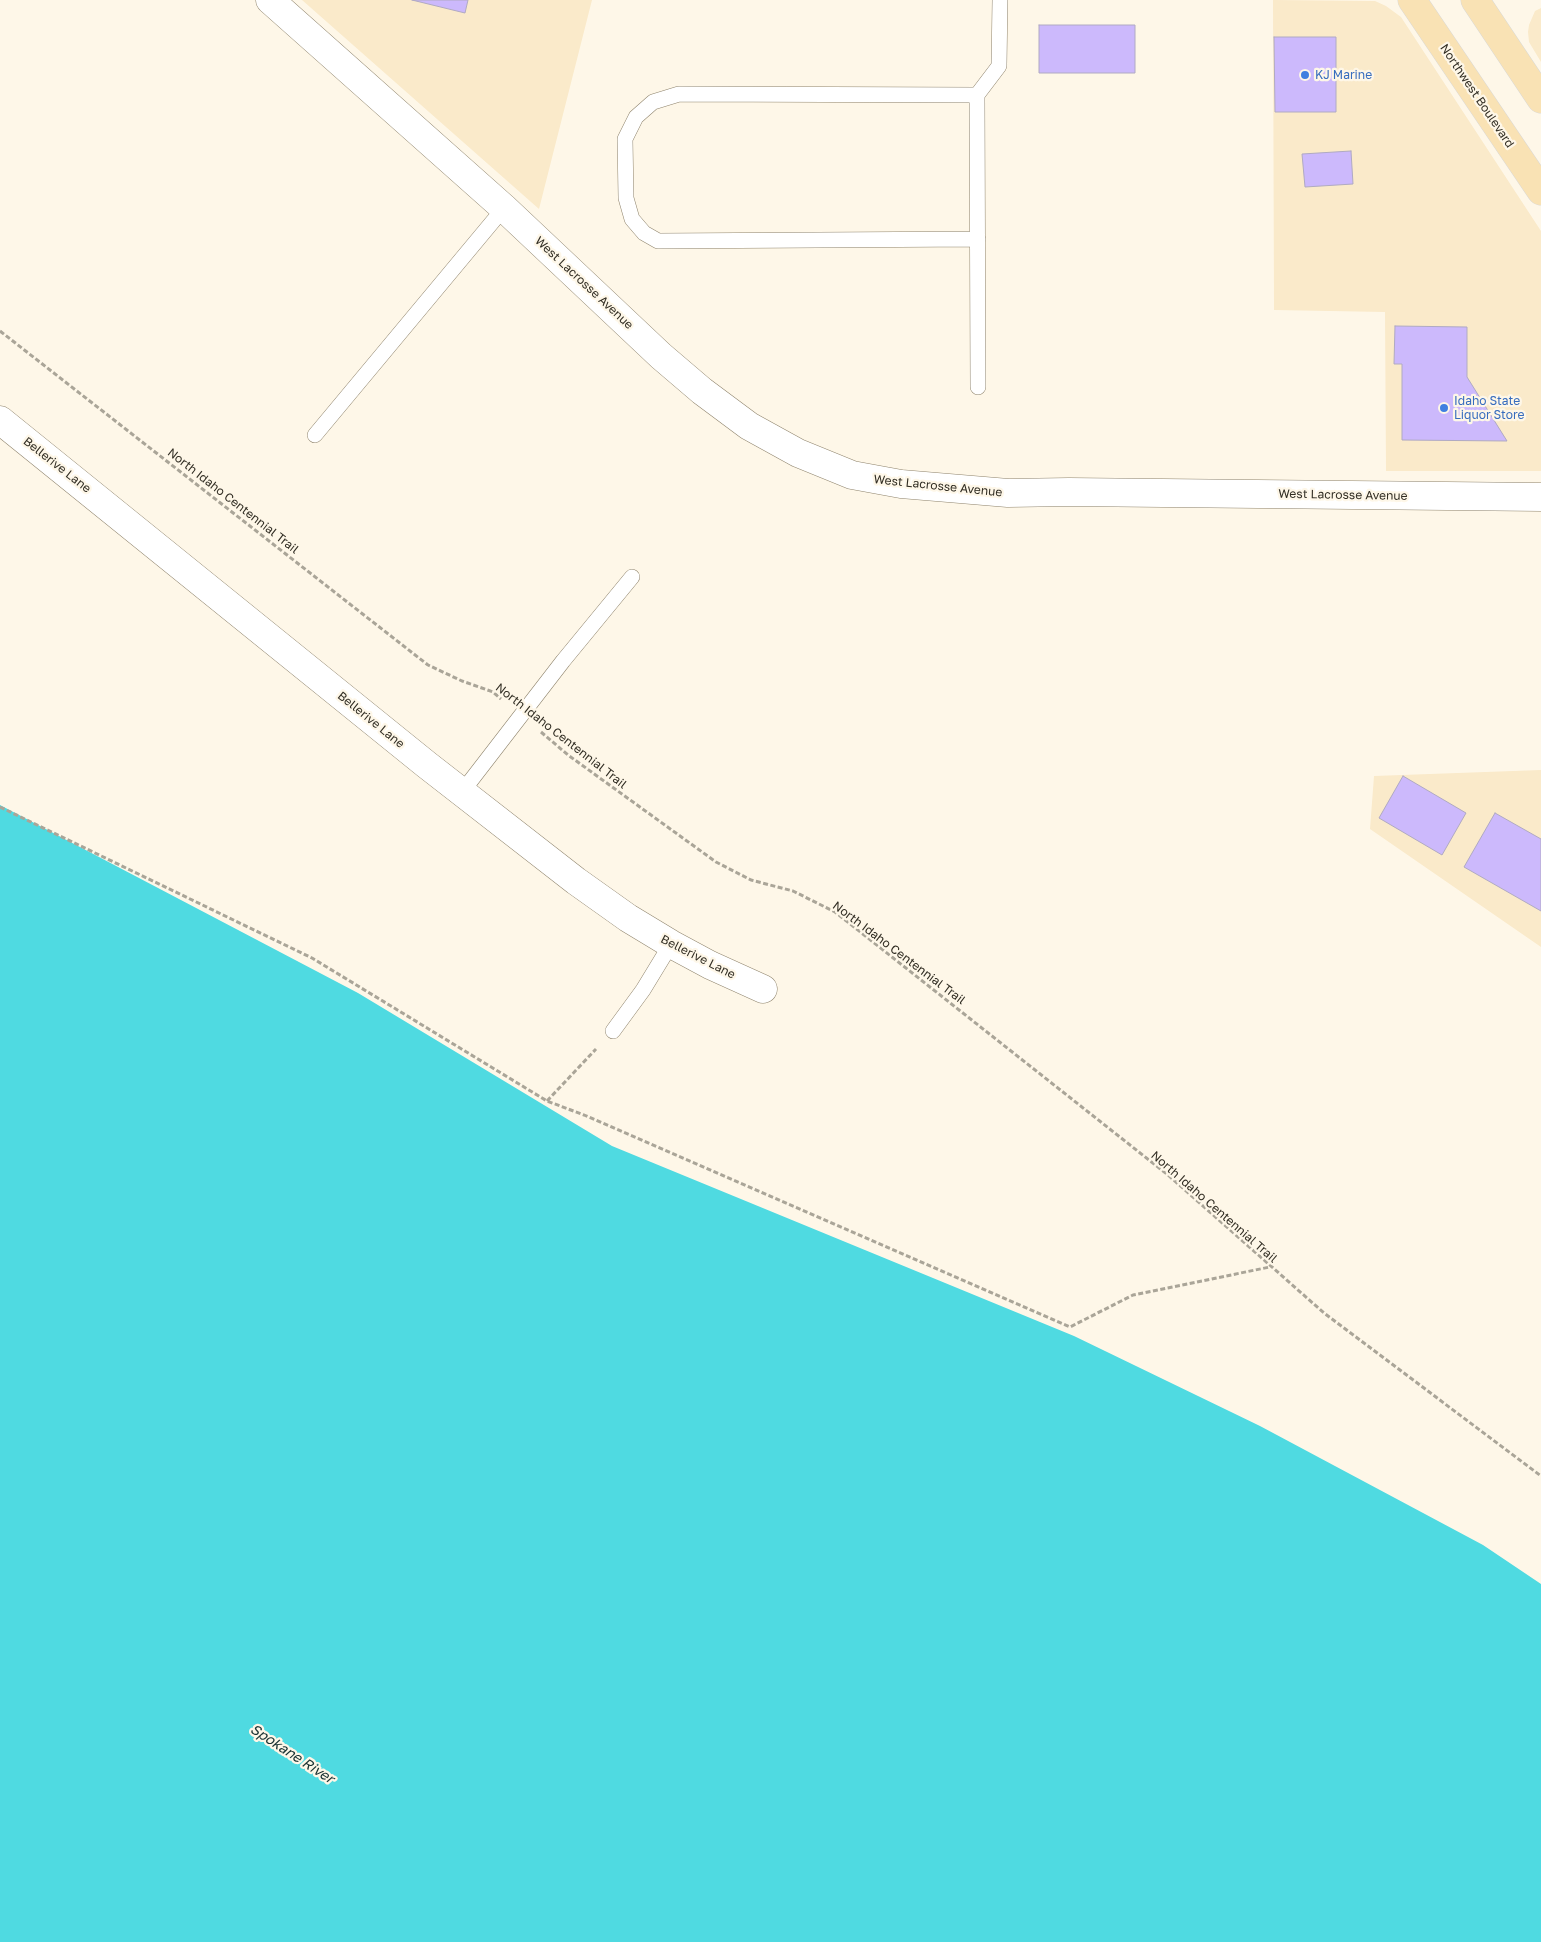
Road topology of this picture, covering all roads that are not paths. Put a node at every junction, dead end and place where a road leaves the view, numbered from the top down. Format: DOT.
graph roads {
  1 [pos="270,0"];
  2 [pos="1000,0"];
  3 [pos="1412,0"];
  4 [pos="1475,0"];
  5 [pos="977,95"];
  6 [pos="1541,98"];
  7 [pos="1541,191"];
  8 [pos="504,208"];
  9 [pos="978,239"];
  10 [pos="978,387"];
  11 [pos="0,420"];
  12 [pos="315,435"];
  13 [pos="1541,497"];
  14 [pos="632,577"];
  15 [pos="462,792"];
  16 [pos="671,944"];
  17 [pos="763,989"];
  18 [pos="614,1031"];
  1 -- 8 [label="street, West Lacrosse Avenue"];
  2 -- 5 [label="lane"];
  3 -- 7 [label="main road, Northwest Boulevard"];
  4 -- 6 [label="main road"];
  5 -- 9 [label="lane"];
  5 -- 9 [label="lane"];
  8 -- 12 [label="lane"];
  8 -- 13 [label="street, West Lacrosse Avenue"];
  9 -- 10 [label="lane"];
  11 -- 15 [label="street, Bellerive Lane"];
  14 -- 15 [label="lane"];
  15 -- 16 [label="street, Bellerive Lane"];
  16 -- 17 [label="street, Bellerive Lane"];
  16 -- 18 [label="lane"];
}
